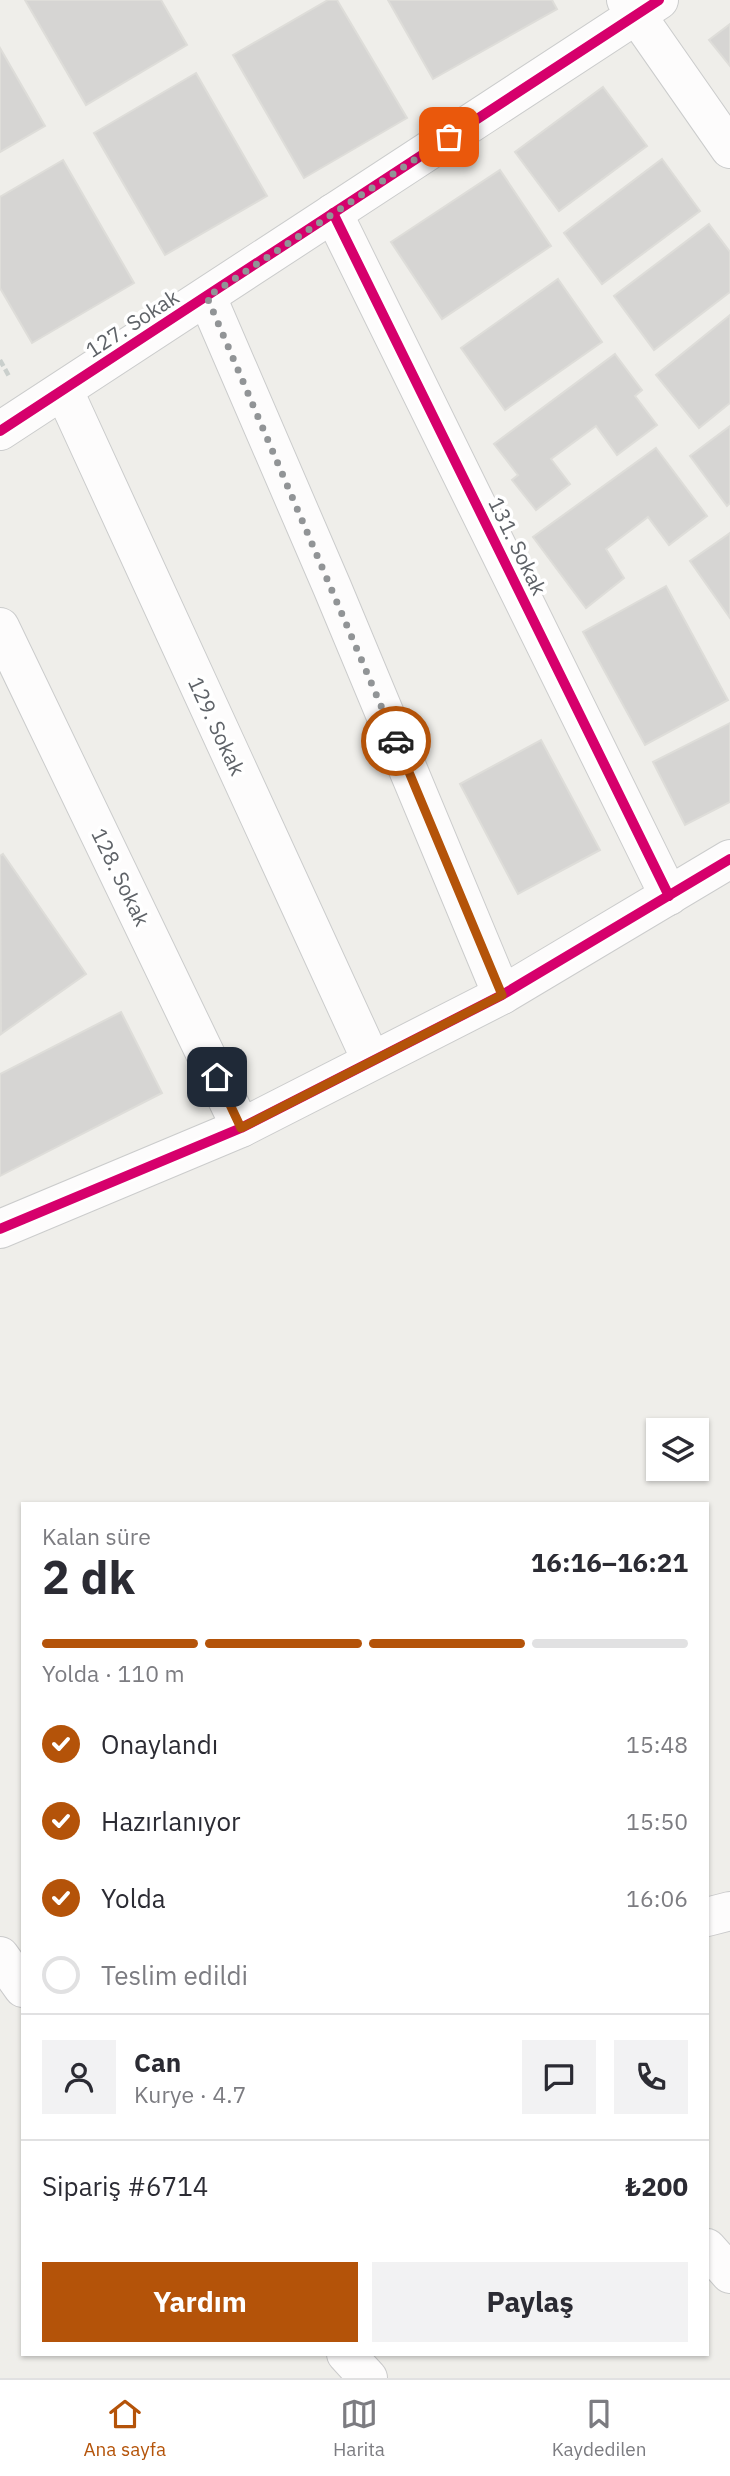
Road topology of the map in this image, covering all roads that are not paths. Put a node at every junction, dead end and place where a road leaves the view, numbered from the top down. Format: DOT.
graph roads {
  1 [pos="640,5"];
  2 [pos="730,149"];
  3 [pos="333,213"];
  4 [pos="207,297"];
  5 [pos="64,391"];
  6 [pos="0,431"];
  7 [pos="0,627"];
  8 [pos="730,859"];
  9 [pos="669,896"];
  10 [pos="502,995"];
  11 [pos="370,1060"];
  12 [pos="241,1128"];
  13 [pos="0,1229"];
  14 [pos="730,1911"];
  15 [pos="709,1916"];
  16 [pos="0,1956"];
  17 [pos="21,1985"];
  18 [pos="21,2005"];
  19 [pos="0,2009"];
  20 [pos="709,2250"];
  21 [pos="730,2274"];
  22 [pos="348,2356"];
  23 [pos="368,2378"];
  1 -- 2 [label="street"];
  1 -- 3 [label="street, 127. Sokak"];
  3 -- 4 [label="street, 127. Sokak"];
  3 -- 9 [label="street, 131. Sokak"];
  4 -- 5 [label="street, 127. Sokak"];
  4 -- 10 [label="street"];
  5 -- 6 [label="street, 127. Sokak"];
  5 -- 11 [label="street, 129. Sokak"];
  7 -- 12 [label="street, 128. Sokak"];
  8 -- 9 [label="street"];
  9 -- 10 [label="street"];
  10 -- 11 [label="street"];
  11 -- 12 [label="street"];
  12 -- 13 [label="street"];
  14 -- 15 [label="street"];
  16 -- 17 [label="street"];
  18 -- 19 [label="street"];
  20 -- 21 [label="street"];
  22 -- 23 [label="street"];
}
